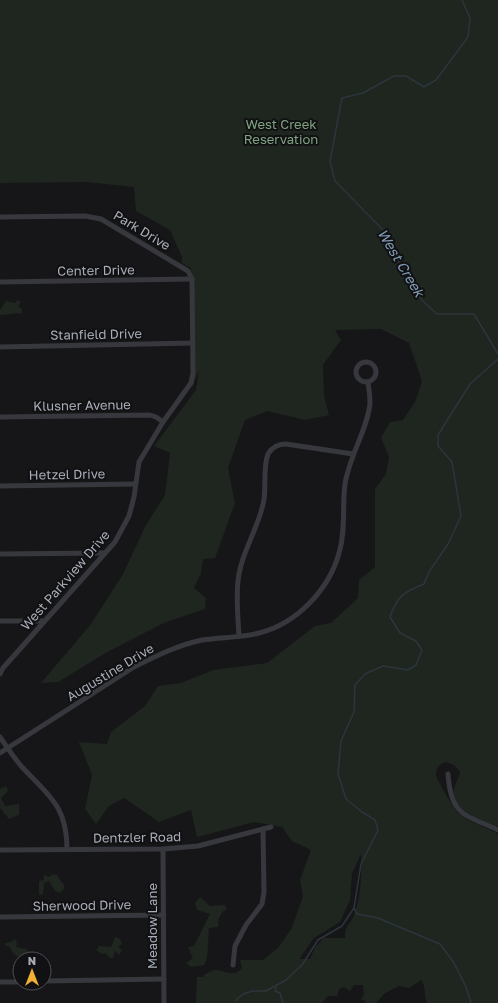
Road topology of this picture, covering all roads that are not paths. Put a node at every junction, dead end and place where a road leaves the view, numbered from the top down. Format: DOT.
graph roads {
  1 [pos="0,217"];
  2 [pos="192,279"];
  3 [pos="0,282"];
  4 [pos="193,343"];
  5 [pos="0,347"];
  6 [pos="368,382"];
  7 [pos="0,417"];
  8 [pos="163,422"];
  9 [pos="353,454"];
  10 [pos="135,484"];
  11 [pos="0,486"];
  12 [pos="104,553"];
  13 [pos="0,554"];
  14 [pos="0,621"];
  15 [pos="43,621"];
  16 [pos="239,636"];
  17 [pos="0,674"];
  18 [pos="0,737"];
  19 [pos="8,748"];
  20 [pos="0,753"];
  21 [pos="448,774"];
  22 [pos="272,827"];
  23 [pos="263,829"];
  24 [pos="498,830"];
  25 [pos="67,849"];
  26 [pos="163,849"];
  27 [pos="0,850"];
  28 [pos="164,915"];
  29 [pos="0,917"];
  30 [pos="233,965"];
  31 [pos="164,979"];
  32 [pos="52,981"];
  33 [pos="0,982"];
  34 [pos="12,982"];
  35 [pos="164,1003"];
  1 -- 2 [label="street, Park Drive"];
  2 -- 3 [label="street, Center Drive"];
  2 -- 4 [label="street, West Parkview Drive"];
  4 -- 5 [label="street, Stanfield Drive"];
  4 -- 8 [label="street, West Parkview Drive"];
  6 -- 9 [label="street, Augustine Drive"];
  7 -- 8 [label="street, Klusner Avenue"];
  8 -- 10 [label="street, West Parkview Drive"];
  9 -- 16 [label="street, Augustine Drive"];
  9 -- 16 [label="street"];
  10 -- 11 [label="street, Hetzel Drive"];
  10 -- 12 [label="street, West Parkview Drive"];
  12 -- 13 [label="street"];
  12 -- 15 [label="street, West Parkview Drive"];
  14 -- 15 [label="street"];
  15 -- 17 [label="street, West Parkview Drive"];
  16 -- 19 [label="street, Augustine Drive"];
  18 -- 19 [label="street"];
  19 -- 20 [label="street, Augustine Drive"];
  19 -- 25 [label="street"];
  21 -- 24 [label="street"];
  22 -- 23 [label="street, Dentzler Road"];
  23 -- 26 [label="street, Dentzler Road"];
  23 -- 30 [label="street"];
  25 -- 26 [label="street, Dentzler Road"];
  25 -- 27 [label="street, Dentzler Road"];
  26 -- 28 [label="street, Meadow Lane"];
  28 -- 29 [label="street, Sherwood Drive"];
  28 -- 31 [label="street, Meadow Lane"];
  31 -- 32 [label="street"];
  31 -- 35 [label="street, Meadow Lane"];
  33 -- 34 [label="street"];
}
